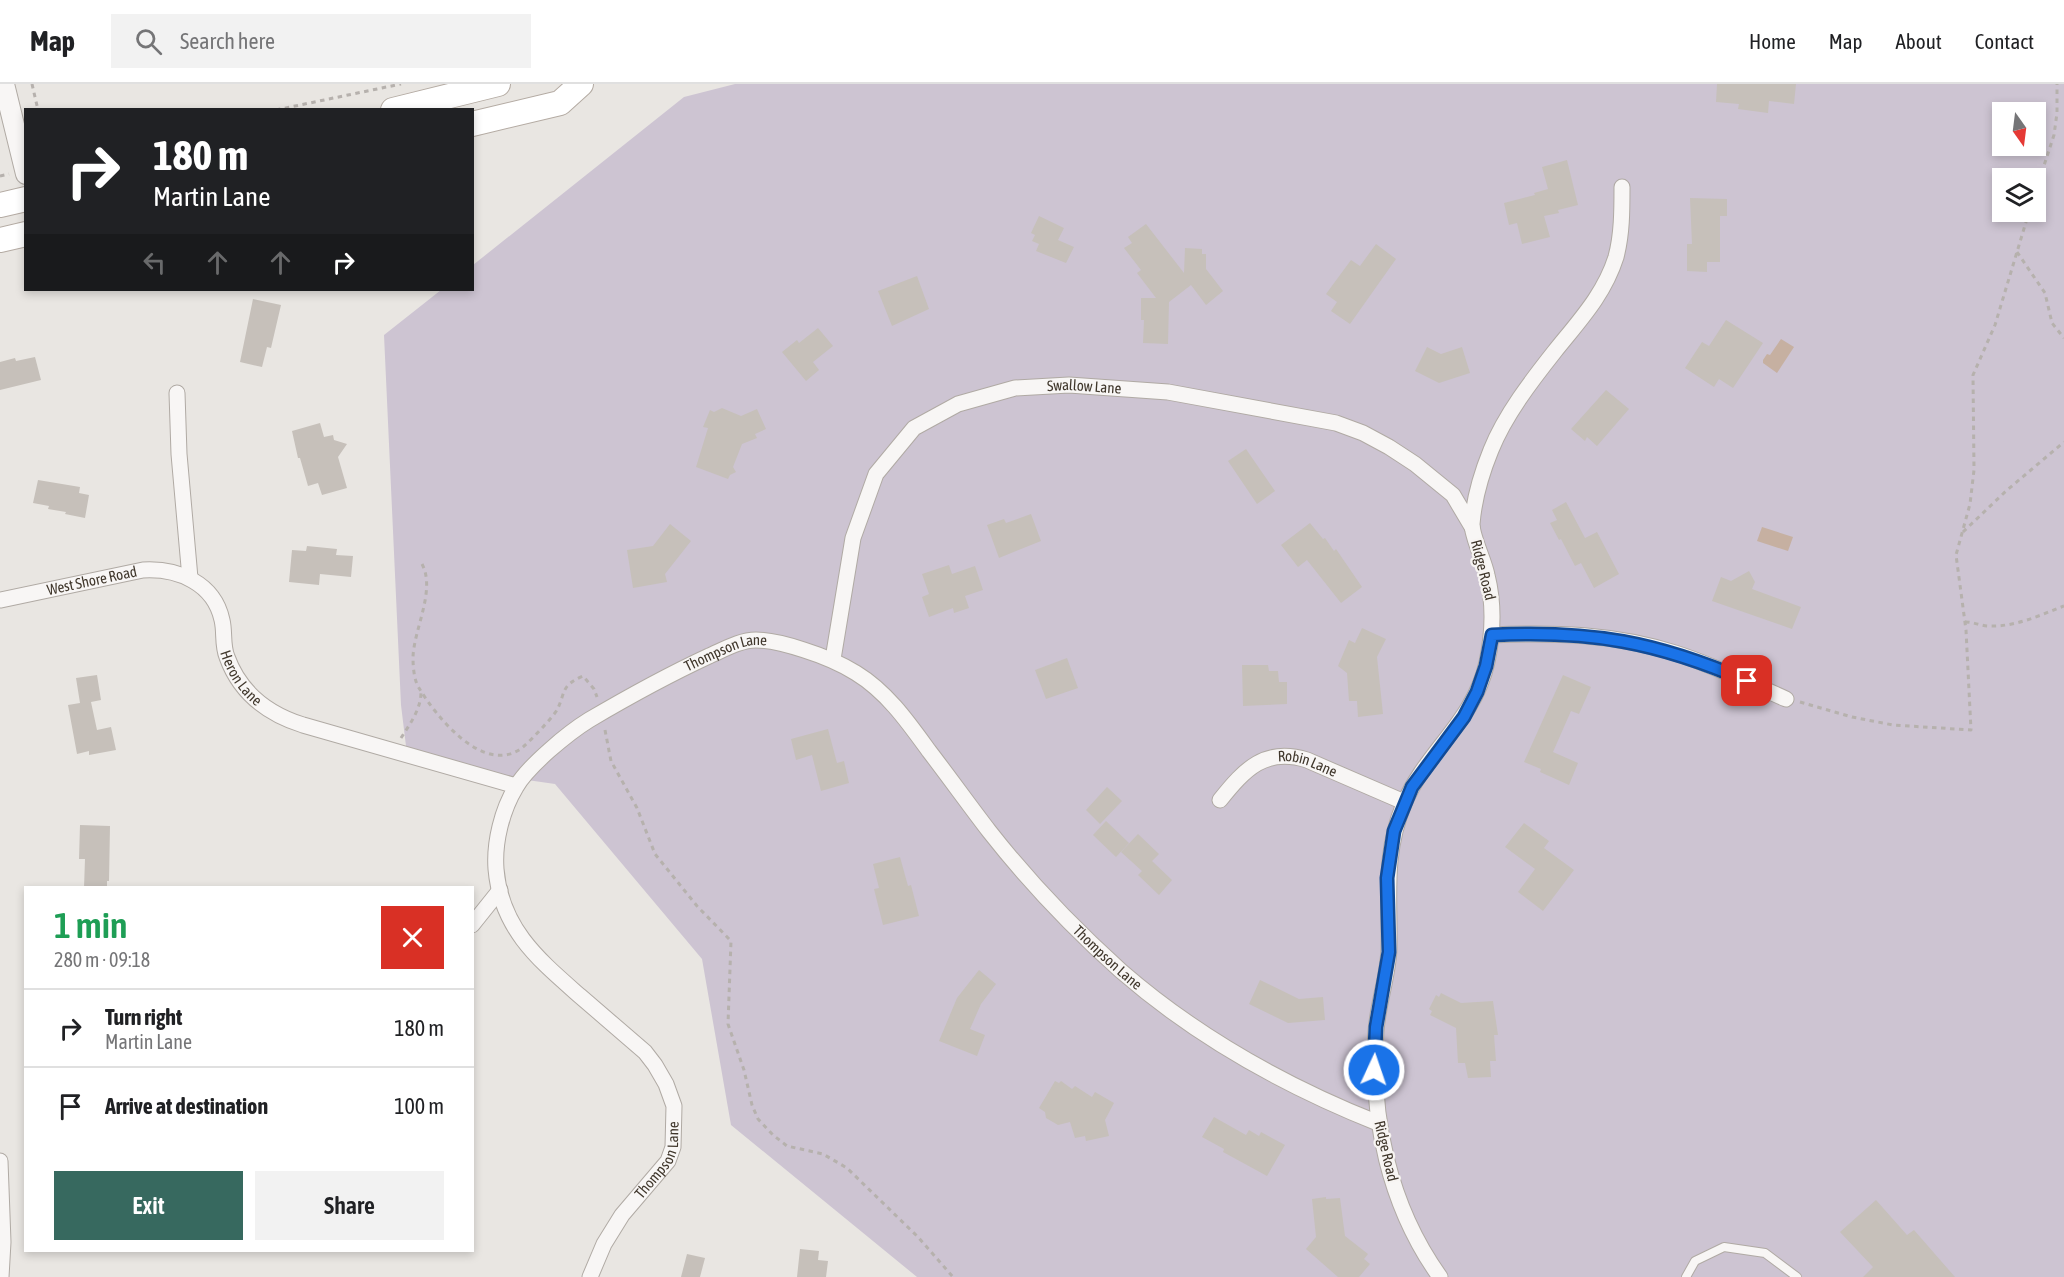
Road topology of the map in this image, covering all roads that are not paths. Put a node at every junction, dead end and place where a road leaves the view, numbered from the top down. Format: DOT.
graph roads {
  1 [pos="4,84"];
  2 [pos="498,84"];
  3 [pos="581,84"];
  4 [pos="401,108"];
  5 [pos="474,124"];
  6 [pos="24,166"];
  7 [pos="1622,187"];
  8 [pos="24,199"];
  9 [pos="0,205"];
  10 [pos="24,234"];
  11 [pos="0,240"];
  12 [pos="177,393"];
  13 [pos="1472,527"];
  14 [pos="190,578"];
  15 [pos="0,602"];
  16 [pos="1492,635"];
  17 [pos="832,659"];
  18 [pos="1786,699"];
  19 [pos="516,786"];
  20 [pos="1220,800"];
  21 [pos="1404,802"];
  22 [pos="500,890"];
  23 [pos="474,922"];
  24 [pos="1378,1123"];
  25 [pos="0,1161"];
  26 [pos="1,1277"];
  27 [pos="590,1277"];
  28 [pos="1440,1277"];
  29 [pos="1686,1277"];
  30 [pos="1797,1277"];
  1 -- 6 [label="street"];
  2 -- 4 [label="main road"];
  3 -- 5 [label="main road"];
  7 -- 13 [label="street, Ridge Road"];
  8 -- 9 [label="main road"];
  10 -- 11 [label="main road"];
  12 -- 14 [label="street"];
  13 -- 16 [label="street, Ridge Road"];
  13 -- 17 [label="street, Swallow Lane"];
  14 -- 15 [label="street, West Shore Road"];
  14 -- 19 [label="street, Heron Lane"];
  16 -- 18 [label="street"];
  16 -- 21 [label="street, Ridge Road"];
  17 -- 19 [label="street, Thompson Lane"];
  17 -- 24 [label="street, Thompson Lane"];
  19 -- 22 [label="street, Thompson Lane"];
  20 -- 21 [label="street, Robin Lane"];
  21 -- 24 [label="street, Ridge Road"];
  22 -- 23 [label="street"];
  22 -- 27 [label="street, Thompson Lane"];
  24 -- 28 [label="street, Ridge Road"];
  25 -- 26 [label="street"];
  29 -- 30 [label="lane"];
}
